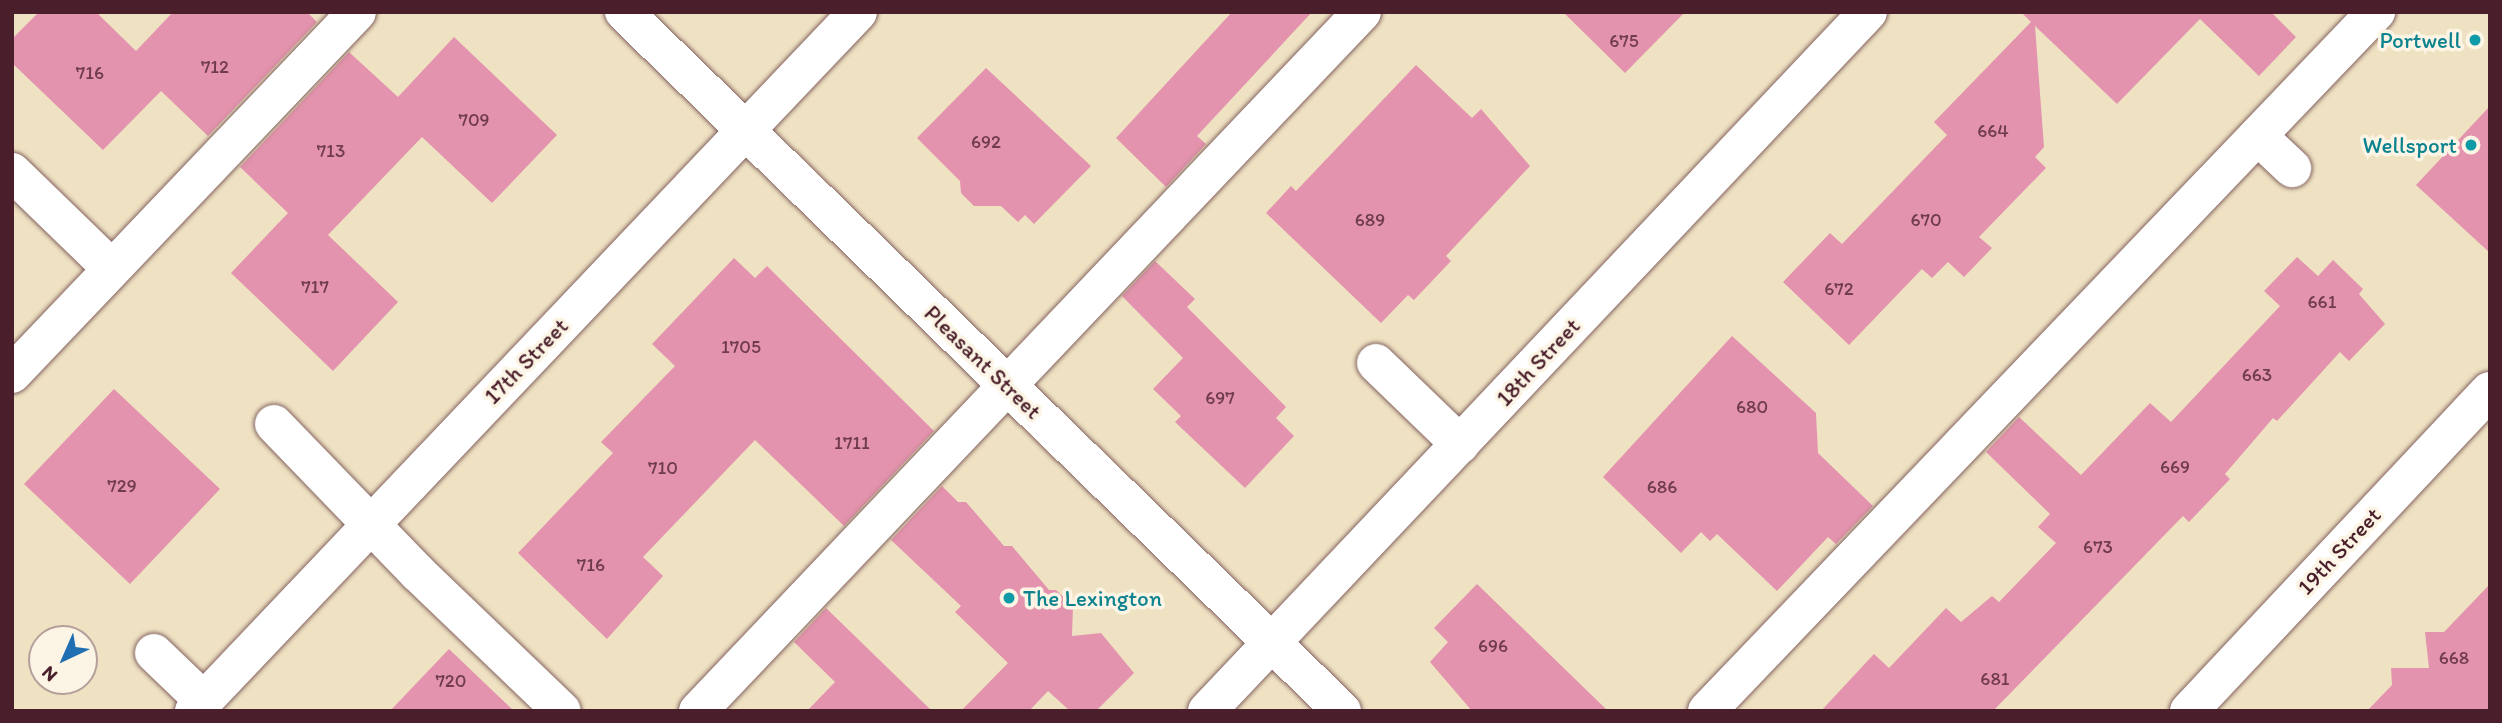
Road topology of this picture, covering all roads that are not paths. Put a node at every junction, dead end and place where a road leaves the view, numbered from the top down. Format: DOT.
graph roads {
  1 [pos="357,12"];
  2 [pos="624,12"];
  3 [pos="858,12"];
  4 [pos="1362,12"];
  5 [pos="1868,12"];
  6 [pos="2376,12"];
  7 [pos="746,130"];
  8 [pos="2258,136"];
  9 [pos="2292,168"];
  10 [pos="12,172"];
  11 [pos="112,269"];
  12 [pos="1376,363"];
  13 [pos="12,374"];
  14 [pos="1008,386"];
  15 [pos="2490,391"];
  16 [pos="274,424"];
  17 [pos="1460,444"];
  18 [pos="372,523"];
  19 [pos="1271,643"];
  20 [pos="154,653"];
  21 [pos="199,706"];
  22 [pos="562,711"];
  23 [pos="698,711"];
  24 [pos="1207,711"];
  25 [pos="1342,711"];
  26 [pos="1707,711"];
  27 [pos="2189,711"];
  1 -- 11 [label="street"];
  2 -- 7 [label="street, Pleasant Street"];
  3 -- 7 [label="street, 17th Street"];
  4 -- 14 [label="street"];
  5 -- 17 [label="street, 18th Street"];
  6 -- 8 [label="street"];
  7 -- 14 [label="street, Pleasant Street"];
  7 -- 18 [label="street, 17th Street"];
  8 -- 9 [label="street"];
  8 -- 26 [label="street"];
  10 -- 11 [label="street"];
  11 -- 13 [label="street"];
  12 -- 17 [label="street"];
  14 -- 19 [label="street, Pleasant Street"];
  14 -- 23 [label="street"];
  15 -- 27 [label="street, 19th Street"];
  16 -- 18 [label="street"];
  17 -- 19 [label="street, 18th Street"];
  18 -- 21 [label="street, 17th Street"];
  18 -- 22 [label="street"];
  19 -- 24 [label="street, 18th Street"];
  19 -- 25 [label="street, Pleasant Street"];
  20 -- 21 [label="street"];
}
